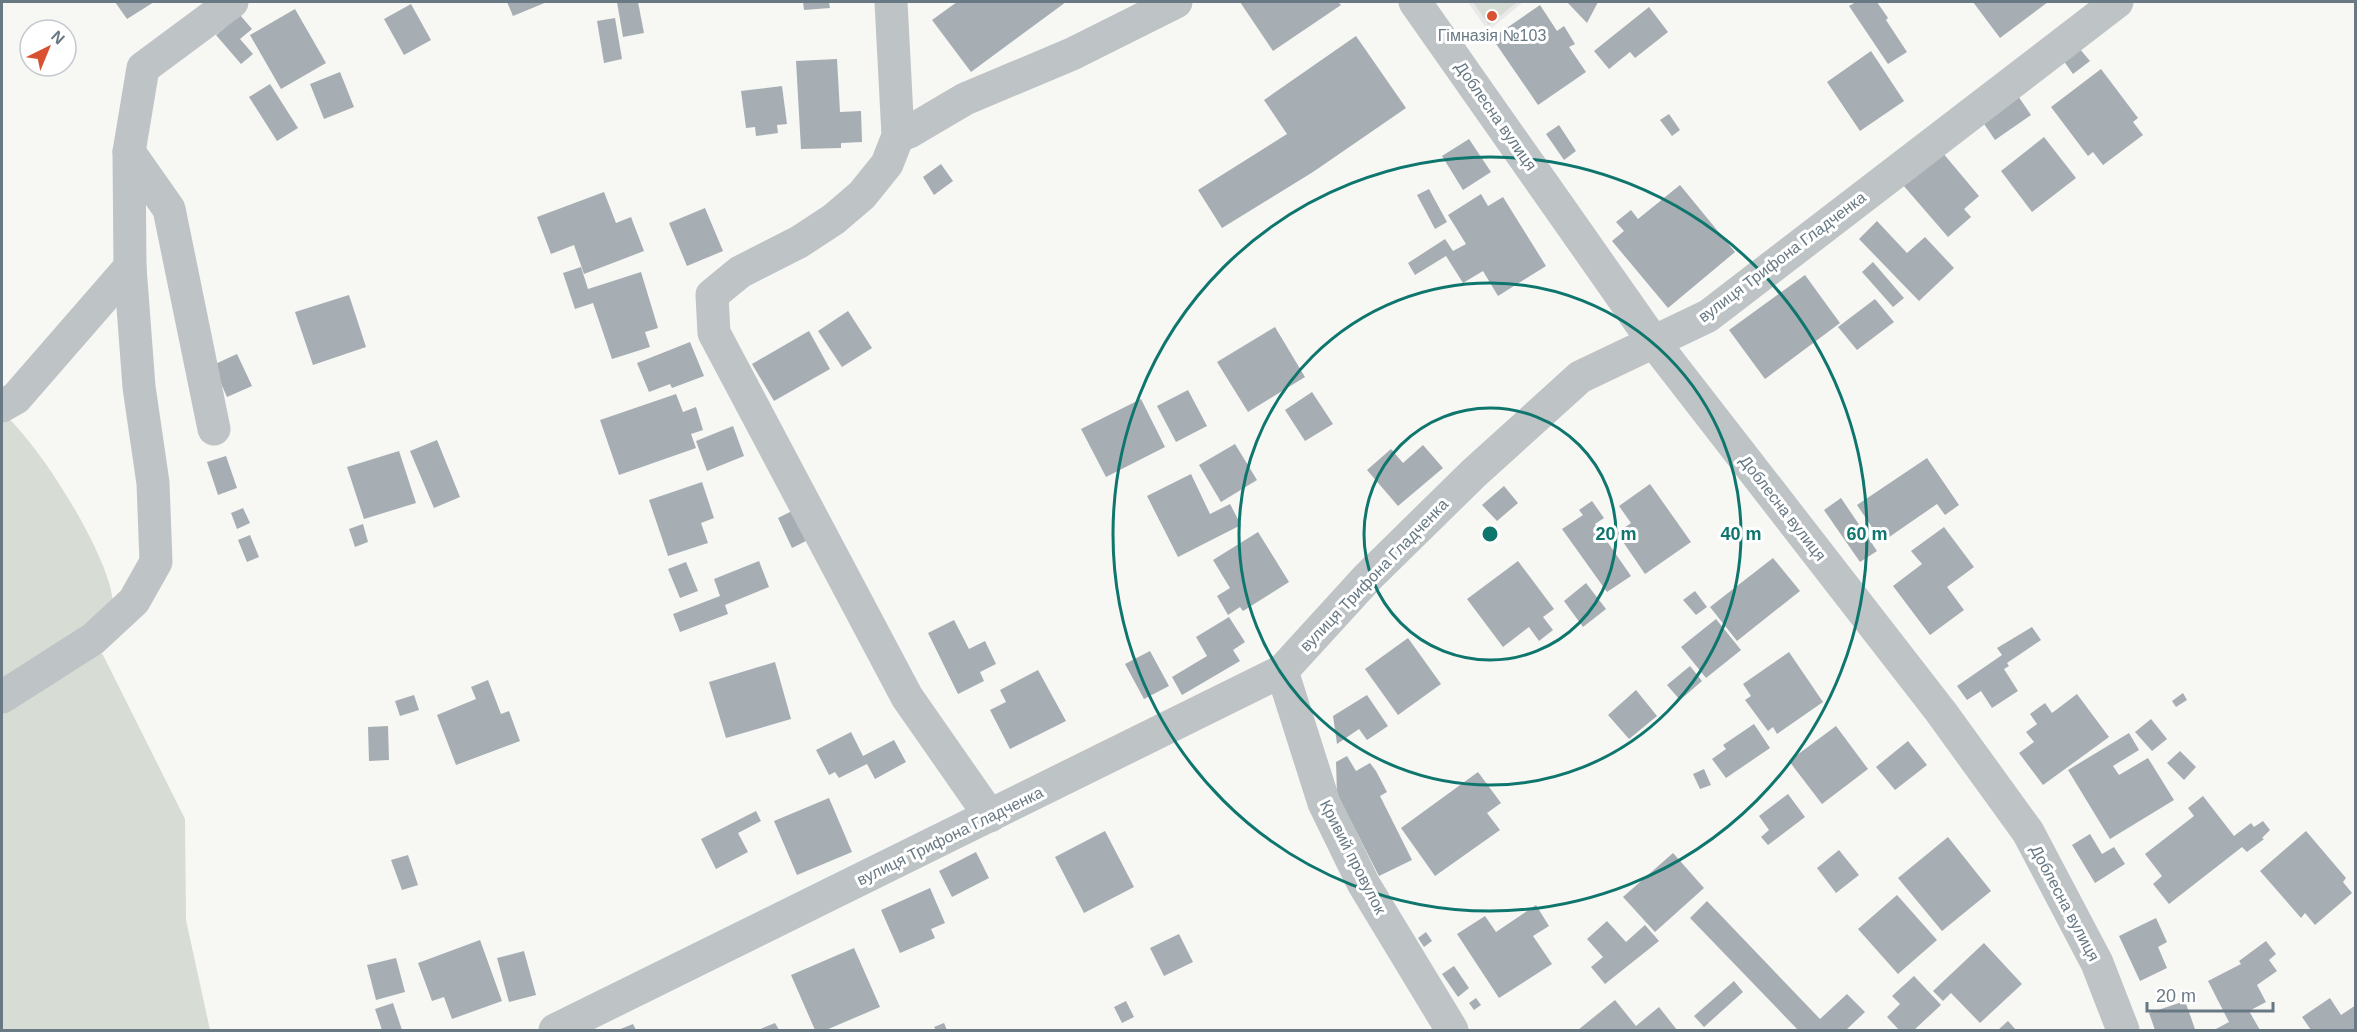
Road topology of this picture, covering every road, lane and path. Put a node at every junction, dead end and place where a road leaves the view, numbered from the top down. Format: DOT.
graph roads {
  1 [pos="232,2"];
  2 [pos="891,2"];
  3 [pos="1176,2"];
  4 [pos="1415,2"];
  5 [pos="2115,2"];
  6 [pos="898,136"];
  7 [pos="129,152"];
  8 [pos="130,267"];
  9 [pos="1653,341"];
  10 [pos="2,406"];
  11 [pos="214,429"];
  12 [pos="1282,671"];
  13 [pos="2,697"];
  14 [pos="990,816"];
  15 [pos="555,1030"];
  16 [pos="1452,1030"];
  17 [pos="2123,1030"];
  1 -- 7 [label="street"];
  2 -- 6 [label="street"];
  3 -- 6 [label="street"];
  4 -- 9 [label="street, Доблесна вулиця"];
  5 -- 9 [label="street, вулиця Трифона Гладченка"];
  6 -- 14 [label="street"];
  7 -- 8 [label="street"];
  7 -- 11 [label="street"];
  8 -- 10 [label="street"];
  8 -- 13 [label="street"];
  9 -- 12 [label="street, вулиця Трифона Гладченка"];
  9 -- 17 [label="street, Доблесна вулиця"];
  12 -- 14 [label="street, вулиця Трифона Гладченка"];
  12 -- 16 [label="street, Кривий провулок"];
  14 -- 15 [label="street, вулиця Трифона Гладченка"];
}
